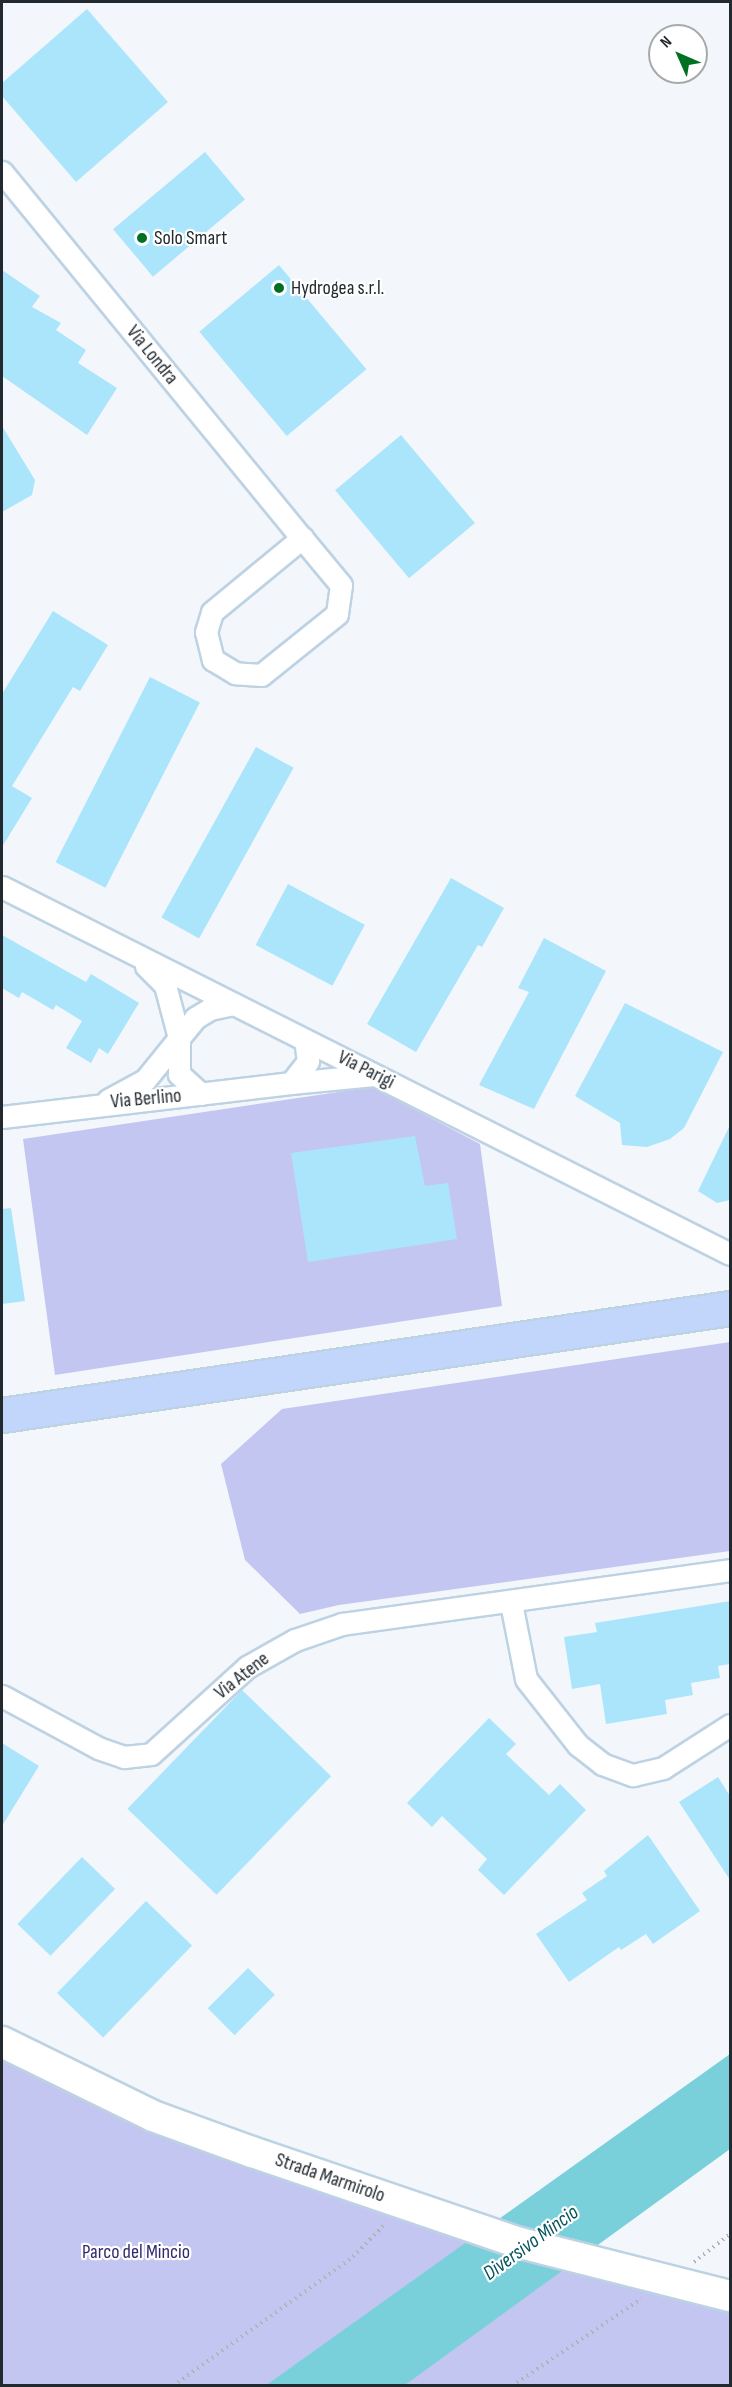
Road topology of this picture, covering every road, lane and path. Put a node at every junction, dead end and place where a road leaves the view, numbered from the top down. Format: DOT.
graph roads {
  1 [pos="2,172"];
  2 [pos="302,538"];
  3 [pos="2,887"];
  4 [pos="135,955"];
  5 [pos="233,1004"];
  6 [pos="179,1038"];
  7 [pos="305,1040"];
  8 [pos="374,1074"];
  9 [pos="291,1083"];
  10 [pos="201,1094"];
  11 [pos="99,1104"];
  12 [pos="2,1117"];
  13 [pos="730,1254"];
  14 [pos="730,1308"];
  15 [pos="2,1415"];
  16 [pos="730,1570"];
  17 [pos="511,1603"];
  18 [pos="2,1696"];
  19 [pos="730,1725"];
  20 [pos="2,2042"];
  21 [pos="406,2203"];
  22 [pos="730,2234"];
  23 [pos="670,2279"];
  24 [pos="730,2296"];
  25 [pos="172,2385"];
  26 [pos="512,2385"];
  1 -- 2 [label="street, Via Londra"];
  2 -- 2 [label="street, Via Londra"];
  3 -- 4 [label="street, Via Parigi"];
  4 -- 5 [label="street, Via Parigi"];
  4 -- 6 [label="street"];
  5 -- 6 [label="street"];
  5 -- 7 [label="street, Via Parigi"];
  6 -- 10 [label="street"];
  6 -- 11 [label="street"];
  7 -- 8 [label="street, Via Parigi"];
  7 -- 9 [label="street"];
  8 -- 9 [label="street, Via Berlino"];
  8 -- 13 [label="street, Via Parigi"];
  9 -- 10 [label="street, Via Berlino"];
  10 -- 11 [label="street, Via Berlino"];
  11 -- 12 [label="street, Via Berlino"];
  14 -- 15 [label="highway"];
  16 -- 17 [label="street, Via Atene"];
  17 -- 18 [label="street, Via Atene"];
  17 -- 19 [label="street"];
  20 -- 21 [label="main road, Strada Marmirolo"];
  21 -- 23 [label="main road, Strada Marmirolo"];
  21 -- 25 [label="path"];
  22 -- 23 [label="path"];
  23 -- 24 [label="main road, Strada Marmirolo"];
  23 -- 26 [label="path"];
}
